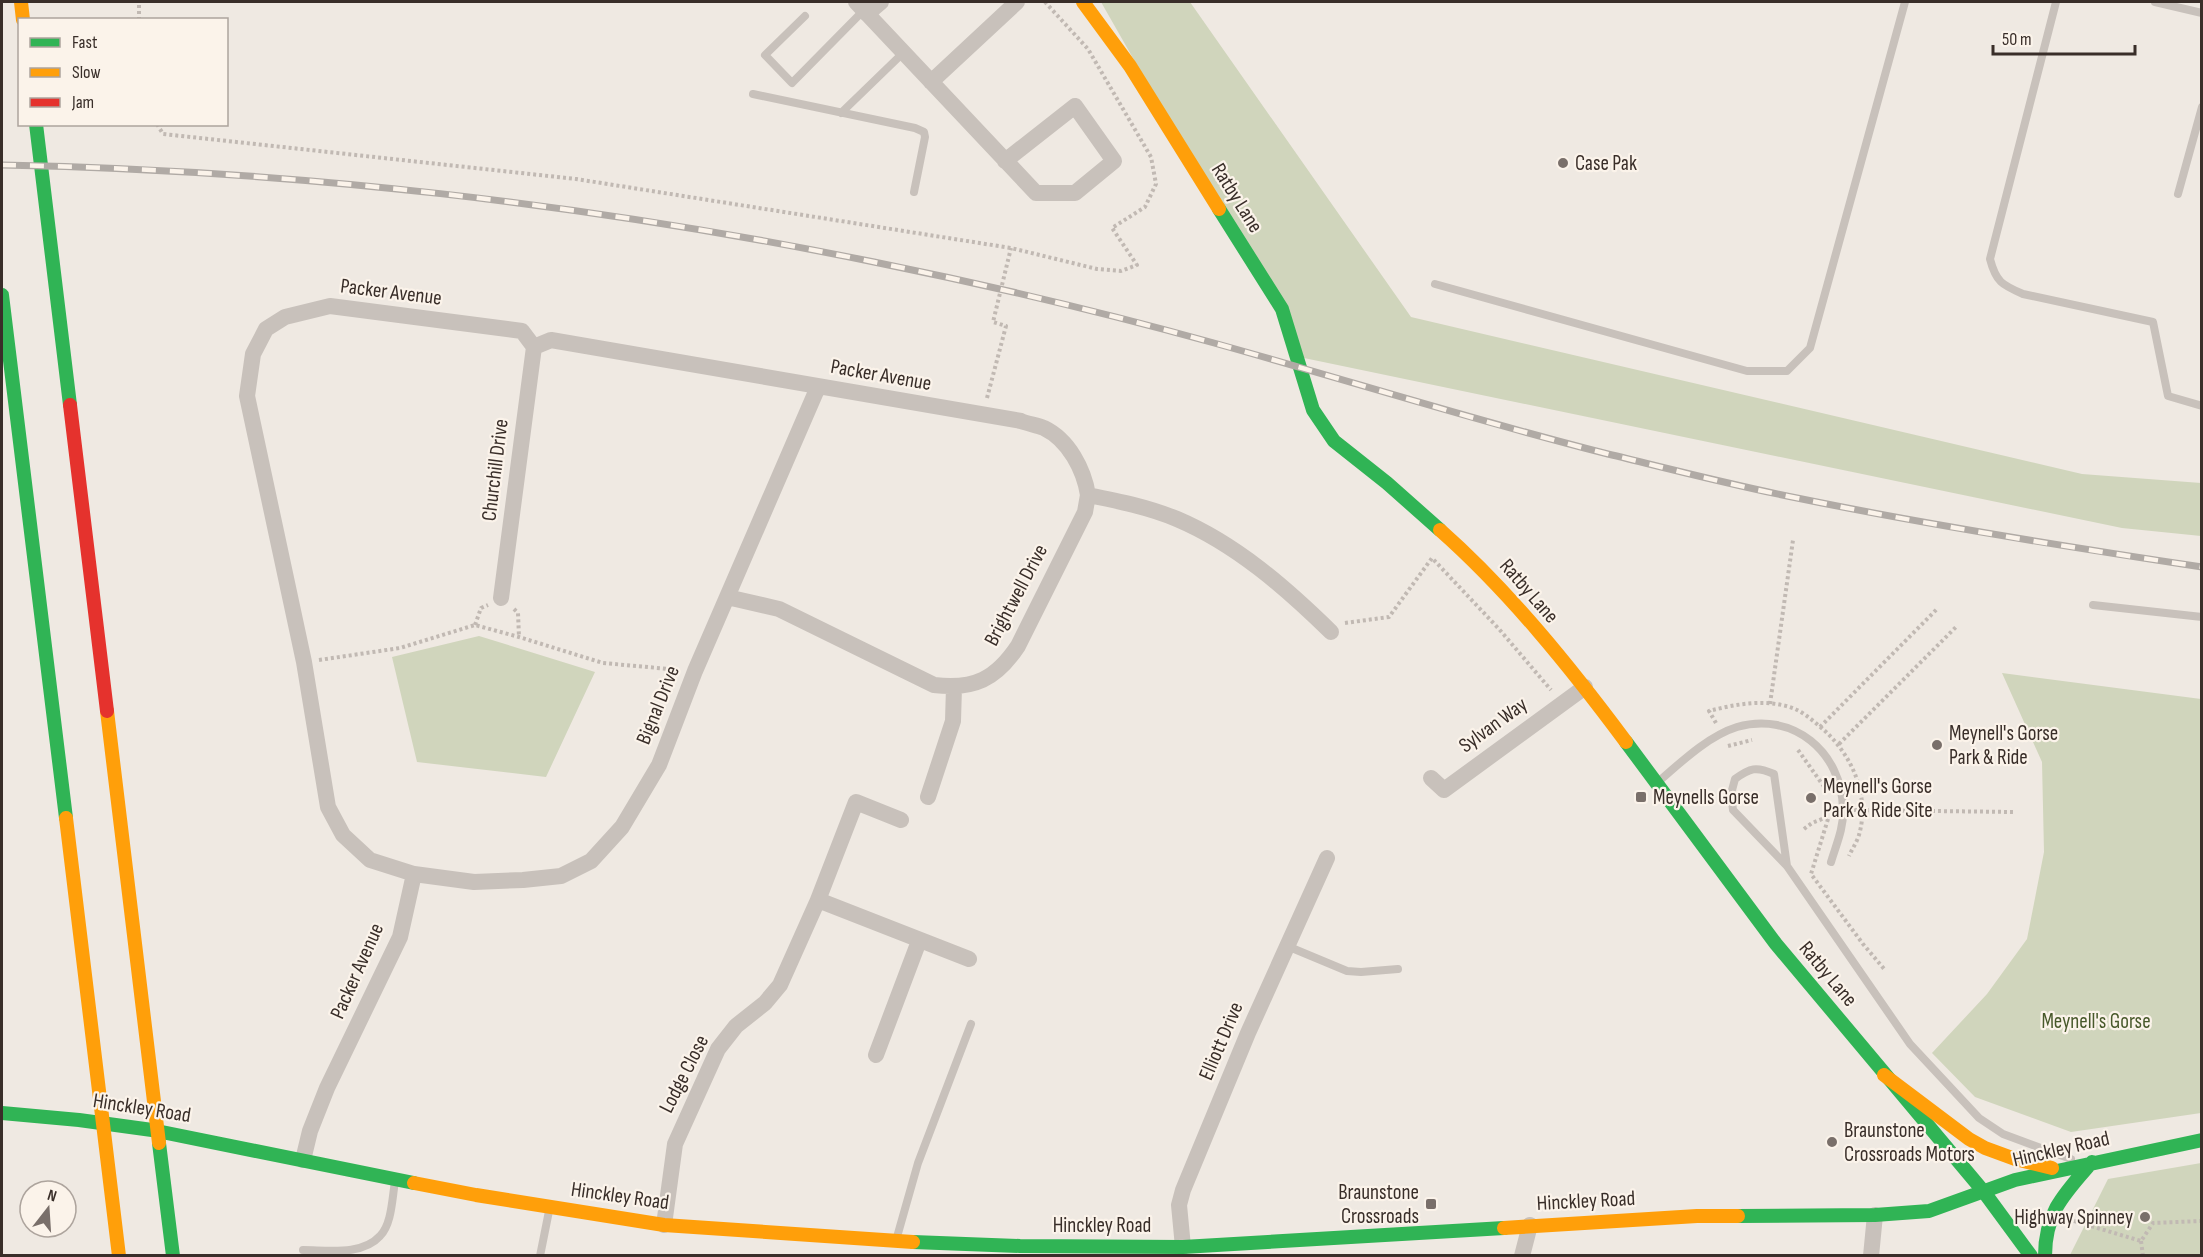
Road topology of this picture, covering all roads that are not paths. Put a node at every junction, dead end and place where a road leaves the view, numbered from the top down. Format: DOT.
graph roads {
  1 [pos="21,2"];
  2 [pos="881,2"];
  3 [pos="1017,2"];
  4 [pos="1083,2"];
  5 [pos="1905,2"];
  6 [pos="2056,2"];
  7 [pos="2155,2"];
  8 [pos="862,9"];
  9 [pos="2202,13"];
  10 [pos="805,16"];
  11 [pos="23,18"];
  12 [pos="903,53"];
  13 [pos="931,82"];
  14 [pos="753,94"];
  15 [pos="2202,107"];
  16 [pos="841,113"];
  17 [pos="36,126"];
  18 [pos="1005,161"];
  19 [pos="914,192"];
  20 [pos="2178,194"];
  21 [pos="1435,284"];
  22 [pos="2,295"];
  23 [pos="534,347"];
  24 [pos="818,387"];
  25 [pos="2202,406"];
  26 [pos="1088,495"];
  27 [pos="727,597"];
  28 [pos="501,598"];
  29 [pos="2093,605"];
  30 [pos="2202,617"];
  31 [pos="1331,632"];
  32 [pos="954,687"];
  33 [pos="1585,687"];
  34 [pos="1431,778"];
  35 [pos="1656,783"];
  36 [pos="928,797"];
  37 [pos="901,820"];
  38 [pos="1327,858"];
  39 [pos="1831,862"];
  40 [pos="1787,866"];
  41 [pos="414,874"];
  42 [pos="818,900"];
  43 [pos="919,940"];
  44 [pos="1287,945"];
  45 [pos="969,959"];
  46 [pos="1398,969"];
  47 [pos="971,1024"];
  48 [pos="876,1054"];
  49 [pos="1884,1075"];
  50 [pos="2,1113"];
  51 [pos="2202,1140"];
  52 [pos="303,1160"];
  53 [pos="2088,1163"];
  54 [pos="2058,1170"];
  55 [pos="396,1179"];
  56 [pos="1984,1192"];
  57 [pos="549,1207"];
  58 [pos="1875,1215"];
  59 [pos="664,1225"];
  60 [pos="1530,1225"];
  61 [pos="896,1241"];
  62 [pos="1183,1247"];
  63 [pos="303,1250"];
  64 [pos="1019,1251"];
  65 [pos="119,1256"];
  66 [pos="173,1256"];
  67 [pos="540,1256"];
  68 [pos="1522,1256"];
  69 [pos="1871,1256"];
  70 [pos="2031,1256"];
  71 [pos="2045,1256"];
  1 -- 11 [label="main road"];
  2 -- 8 [label="street"];
  3 -- 13 [label="street"];
  4 -- 33 [label="main road, Ratby Lane"];
  5 -- 21 [label="lane"];
  6 -- 25 [label="lane"];
  7 -- 9 [label="lane"];
  8 -- 10 [label="lane"];
  8 -- 12 [label="street"];
  12 -- 13 [label="street"];
  12 -- 16 [label="lane"];
  13 -- 18 [label="street"];
  14 -- 16 [label="lane"];
  15 -- 20 [label="lane"];
  16 -- 19 [label="lane"];
  17 -- 66 [label="main road"];
  18 -- 18 [label="street"];
  22 -- 65 [label="main road"];
  23 -- 24 [label="street, Packer Avenue"];
  23 -- 28 [label="street, Churchill Drive"];
  23 -- 41 [label="street, Packer Avenue"];
  24 -- 26 [label="street, Packer Avenue"];
  24 -- 27 [label="street, Bignal Drive"];
  26 -- 31 [label="street"];
  26 -- 32 [label="street, Brightwell Drive"];
  27 -- 32 [label="street, Brightwell Drive"];
  27 -- 41 [label="street, Bignal Drive"];
  29 -- 30 [label="lane"];
  32 -- 36 [label="street"];
  33 -- 34 [label="street, Sylvan Way"];
  33 -- 35 [label="main road, Ratby Lane"];
  35 -- 39 [label="lane"];
  35 -- 49 [label="main road, Ratby Lane"];
  37 -- 42 [label="street, Lodge Close"];
  38 -- 44 [label="street, Elliott Drive"];
  40 -- 40 [label="lane"];
  40 -- 53 [label="lane"];
  41 -- 52 [label="street, Packer Avenue"];
  42 -- 43 [label="street"];
  42 -- 59 [label="street, Lodge Close"];
  43 -- 45 [label="street"];
  43 -- 48 [label="street"];
  44 -- 46 [label="lane"];
  44 -- 62 [label="street, Elliott Drive"];
  47 -- 61 [label="lane"];
  49 -- 54 [label="main road"];
  49 -- 56 [label="main road, Ratby Lane"];
  50 -- 52 [label="main road, Hinckley Road"];
  51 -- 53 [label="main road, Hinckley Road"];
  52 -- 55 [label="main road, Hinckley Road"];
  53 -- 54 [label="main road, Hinckley Road"];
  53 -- 71 [label="main road"];
  54 -- 56 [label="main road, Hinckley Road"];
  55 -- 57 [label="main road, Hinckley Road"];
  55 -- 63 [label="lane"];
  56 -- 58 [label="main road, Hinckley Road"];
  56 -- 70 [label="main road, Ratby Lane"];
  57 -- 59 [label="main road, Hinckley Road"];
  57 -- 67 [label="lane"];
  58 -- 60 [label="main road, Hinckley Road"];
  58 -- 69 [label="street"];
  59 -- 61 [label="main road, Hinckley Road"];
  60 -- 62 [label="main road, Hinckley Road"];
  60 -- 68 [label="street"];
  61 -- 64 [label="main road, Hinckley Road"];
  62 -- 64 [label="main road, Hinckley Road"];
}
